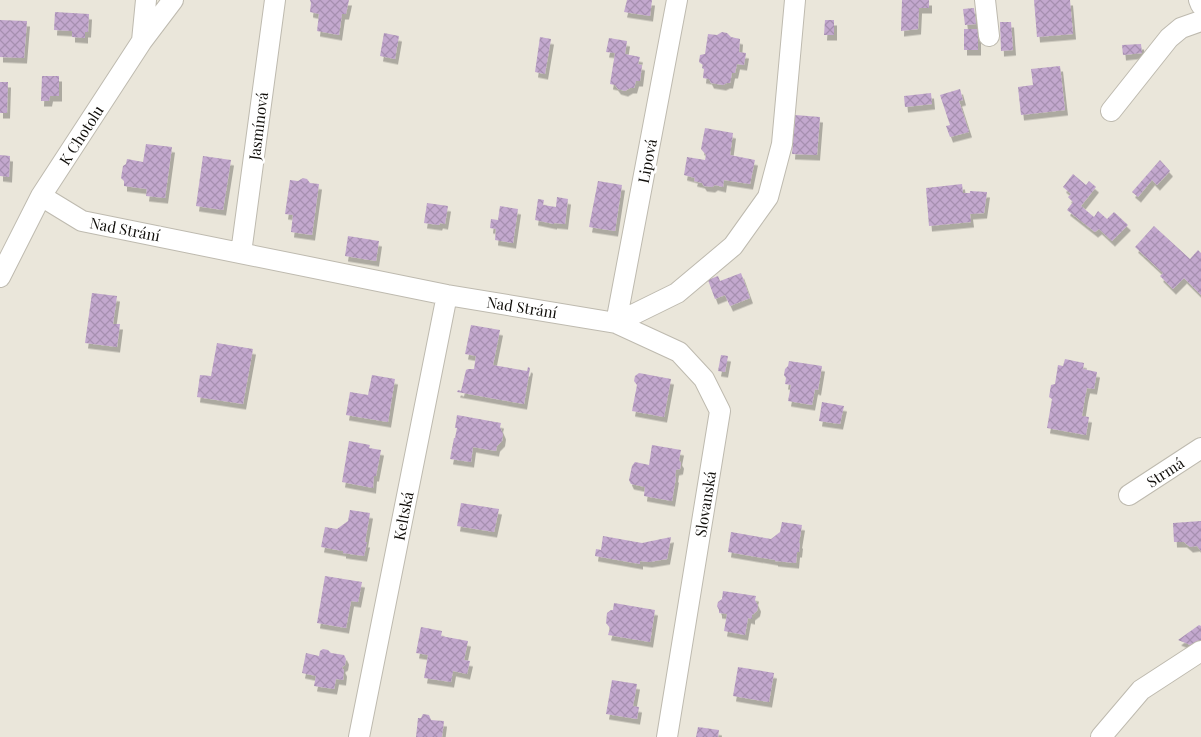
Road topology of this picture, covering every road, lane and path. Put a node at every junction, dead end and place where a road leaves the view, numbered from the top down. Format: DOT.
graph roads {
  1 [pos="146,0"];
  2 [pos="173,0"];
  3 [pos="275,0"];
  4 [pos="677,0"];
  5 [pos="795,0"];
  6 [pos="985,0"];
  7 [pos="1199,0"];
  8 [pos="1201,5"];
  9 [pos="1201,21"];
  10 [pos="989,36"];
  11 [pos="142,41"];
  12 [pos="1112,111"];
  13 [pos="41,196"];
  14 [pos="242,253"];
  15 [pos="0,277"];
  16 [pos="447,295"];
  17 [pos="616,323"];
  18 [pos="1201,448"];
  19 [pos="1129,495"];
  20 [pos="1201,651"];
  21 [pos="359,737"];
  22 [pos="667,737"];
  23 [pos="1101,737"];
  1 -- 11 [label="street"];
  2 -- 11 [label="street, K Chotolu"];
  3 -- 14 [label="street, Jasmínová"];
  4 -- 17 [label="street, Lipová"];
  5 -- 17 [label="street"];
  6 -- 10 [label="street"];
  7 -- 8 [label="street"];
  9 -- 12 [label="street"];
  11 -- 13 [label="street, K Chotolu"];
  13 -- 14 [label="street, Nad Strání"];
  13 -- 15 [label="street, K Chotolu"];
  14 -- 16 [label="street, Nad Strání"];
  16 -- 17 [label="street, Nad Strání"];
  16 -- 21 [label="street, Keltská"];
  17 -- 22 [label="street, Slovanská"];
  18 -- 19 [label="street, Strmá"];
  20 -- 23 [label="street"];
}
